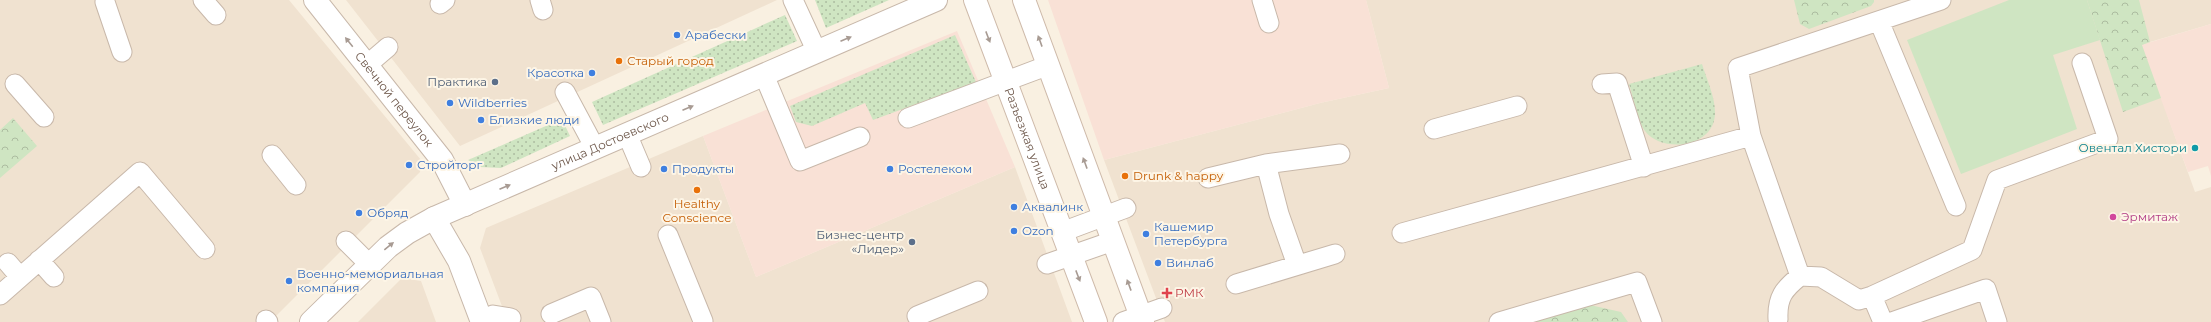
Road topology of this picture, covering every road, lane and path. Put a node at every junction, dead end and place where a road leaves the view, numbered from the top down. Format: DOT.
graph roads {
  1 [pos="203,0"];
  2 [pos="315,0"];
  3 [pos="794,0"];
  4 [pos="936,0"];
  5 [pos="975,0"];
  6 [pos="1024,0"];
  7 [pos="1262,0"];
  8 [pos="1941,0"];
  9 [pos="105,2"];
  10 [pos="216,15"];
  11 [pos="1880,21"];
  12 [pos="1269,23"];
  13 [pos="388,48"];
  14 [pos="122,52"];
  15 [pos="817,52"];
  16 [pos="2082,63"];
  17 [pos="1049,64"];
  18 [pos="367,65"];
  19 [pos="764,75"];
  20 [pos="1004,81"];
  21 [pos="15,84"];
  22 [pos="1602,84"];
  23 [pos="565,92"];
  24 [pos="1517,106"];
  25 [pos="44,117"];
  26 [pos="908,118"];
  27 [pos="1434,129"];
  28 [pos="627,134"];
  29 [pos="860,136"];
  30 [pos="1751,136"];
  31 [pos="595,148"];
  32 [pos="1340,154"];
  33 [pos="272,156"];
  34 [pos="1266,164"];
  35 [pos="641,167"];
  36 [pos="1644,167"];
  37 [pos="1208,178"];
  38 [pos="296,185"];
  39 [pos="465,205"];
  40 [pos="1956,206"];
  41 [pos="1126,208"];
  42 [pos="1104,216"];
  43 [pos="434,218"];
  44 [pos="1062,232"];
  45 [pos="1402,234"];
  46 [pos="668,236"];
  47 [pos="346,241"];
  48 [pos="1113,241"];
  49 [pos="206,249"];
  50 [pos="1334,254"];
  51 [pos="1071,256"];
  52 [pos="39,260"];
  53 [pos="8,263"];
  54 [pos="369,264"];
  55 [pos="1047,264"];
  56 [pos="1297,266"];
  57 [pos="1800,276"];
  58 [pos="20,277"];
  59 [pos="54,277"];
  60 [pos="1236,284"];
  61 [pos="978,291"];
  62 [pos="0,295"];
  63 [pos="1872,296"];
  64 [pos="1162,308"];
  65 [pos="551,314"];
  66 [pos="917,316"];
  67 [pos="511,318"];
  68 [pos="1778,319"];
  69 [pos="1135,320"];
  70 [pos="703,321"];
  71 [pos="311,322"];
  72 [pos="482,322"];
  73 [pos="601,322"];
  74 [pos="1096,322"];
  75 [pos="1499,322"];
  76 [pos="1652,322"];
  77 [pos="1883,322"];
  78 [pos="1892,322"];
  79 [pos="1997,322"];
  1 -- 10 [label="lane"];
  18 -- 2 [label="street, Свечной переулок, one-way"];
  3 -- 15 [label="lane"];
  15 -- 4 [label="street, улица Достоевского, one-way"];
  5 -- 20 [label="street, Разъезжая улица, one-way"];
  17 -- 6 [label="street, one-way"];
  7 -- 12 [label="lane"];
  8 -- 11 [label="lane"];
  9 -- 14 [label="lane"];
  11 -- 30 [label="lane"];
  11 -- 40 [label="lane"];
  13 -- 18 [label="lane"];
  15 -- 19 [label="street, улица Достоевского"];
  16 -- 63 [label="lane"];
  17 -- 20 [label="lane"];
  42 -- 17 [label="street, one-way"];
  18 -- 39 [label="street, Свечной переулок"];
  28 -- 19 [label="street, улица Достоевского, one-way"];
  19 -- 29 [label="lane"];
  20 -- 26 [label="lane"];
  20 -- 44 [label="street, Разъезжая улица"];
  21 -- 25 [label="lane"];
  22 -- 36 [label="lane"];
  23 -- 31 [label="lane"];
  24 -- 27 [label="lane"];
  28 -- 31 [label="street, улица Достоевского"];
  28 -- 35 [label="lane"];
  30 -- 36 [label="lane"];
  30 -- 57 [label="lane"];
  39 -- 31 [label="street, улица Достоевского, one-way"];
  32 -- 34 [label="lane"];
  33 -- 38 [label="lane"];
  34 -- 37 [label="lane"];
  34 -- 56 [label="lane"];
  36 -- 45 [label="lane"];
  39 -- 43 [label="street, улица Достоевского"];
  41 -- 42 [label="lane"];
  42 -- 44 [label="lane"];
  42 -- 48 [label="street"];
  54 -- 43 [label="street, улица Достоевского, one-way"];
  43 -- 72 [label="street"];
  44 -- 51 [label="street, Разъезжая улица"];
  46 -- 70 [label="lane"];
  47 -- 54 [label="lane"];
  48 -- 51 [label="lane"];
  69 -- 48 [label="street, one-way"];
  49 -- 52 [label="lane"];
  50 -- 56 [label="lane"];
  51 -- 55 [label="lane"];
  51 -- 74 [label="street, Разъезжая улица, one-way"];
  52 -- 58 [label="lane"];
  52 -- 59 [label="lane"];
  53 -- 58 [label="lane"];
  54 -- 71 [label="street, улица Достоевского"];
  56 -- 60 [label="lane"];
  57 -- 63 [label="lane"];
  57 -- 68 [label="lane"];
  58 -- 62 [label="lane"];
  61 -- 66 [label="lane"];
  63 -- 77 [label="lane"];
  64 -- 69 [label="lane"];
  65 -- 73 [label="lane"];
  67 -- 72 [label="lane"];
  75 -- 76 [label="lane"];
  78 -- 79 [label="lane"];
}
